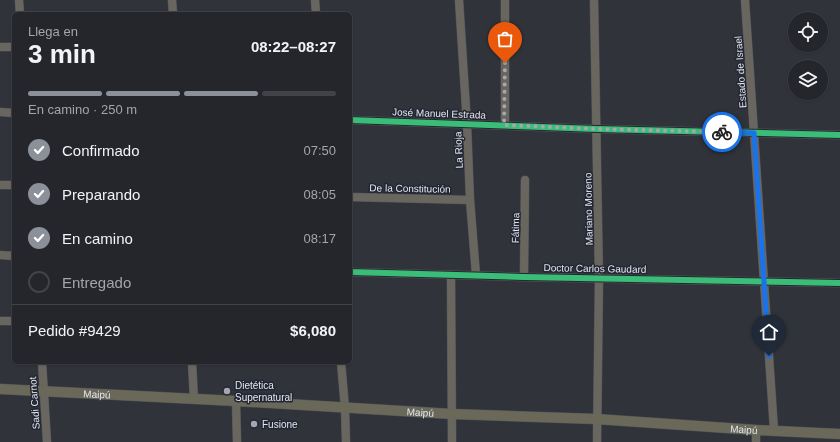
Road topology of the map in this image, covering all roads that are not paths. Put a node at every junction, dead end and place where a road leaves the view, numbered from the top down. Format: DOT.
graph roads {
  1 [pos="19,0"];
  2 [pos="172,0"];
  3 [pos="315,0"];
  4 [pos="459,0"];
  5 [pos="505,0"];
  6 [pos="594,0"];
  7 [pos="745,0"];
  8 [pos="20,12"];
  9 [pos="173,12"];
  10 [pos="316,12"];
  11 [pos="0,47"];
  12 [pos="12,47"];
  13 [pos="0,112"];
  14 [pos="12,113"];
  15 [pos="352,120"];
  16 [pos="468,124"];
  17 [pos="504,125"];
  18 [pos="597,129"];
  19 [pos="754,133"];
  20 [pos="840,135"];
  21 [pos="525,180"];
  22 [pos="0,184"];
  23 [pos="12,185"];
  24 [pos="352,197"];
  25 [pos="470,200"];
  26 [pos="0,255"];
  27 [pos="12,256"];
  28 [pos="352,272"];
  29 [pos="451,275"];
  30 [pos="476,275"];
  31 [pos="524,277"];
  32 [pos="599,278"];
  33 [pos="764,282"];
  34 [pos="840,283"];
  35 [pos="0,321"];
  36 [pos="12,321"];
  37 [pos="42,364"];
  38 [pos="192,364"];
  39 [pos="341,364"];
  40 [pos="0,388"];
  41 [pos="43,391"];
  42 [pos="194,399"];
  43 [pos="236,401"];
  44 [pos="345,408"];
  45 [pos="452,414"];
  46 [pos="596,419"];
  47 [pos="756,430"];
  48 [pos="774,430"];
  49 [pos="840,434"];
  50 [pos="47,442"];
  51 [pos="237,442"];
  52 [pos="346,442"];
  53 [pos="452,442"];
  54 [pos="597,442"];
  55 [pos="756,442"];
  1 -- 8 [label="street"];
  2 -- 9 [label="street"];
  3 -- 10 [label="street"];
  4 -- 16 [label="street, La Rioja"];
  5 -- 17 [label="street"];
  6 -- 18 [label="street, Mariano Moreno"];
  7 -- 19 [label="street, Estado de Israel"];
  11 -- 12 [label="street"];
  13 -- 14 [label="street"];
  15 -- 16 [label="street, José Manuel Estrada"];
  16 -- 17 [label="street, José Manuel Estrada"];
  16 -- 25 [label="street, La Rioja"];
  17 -- 18 [label="street, José Manuel Estrada"];
  18 -- 19 [label="street, José Manuel Estrada"];
  18 -- 32 [label="street, Mariano Moreno"];
  19 -- 20 [label="street, José Manuel Estrada"];
  19 -- 33 [label="street, Estado de Israel"];
  21 -- 31 [label="street, Fátima"];
  22 -- 23 [label="street"];
  24 -- 25 [label="street, De la Constitución"];
  25 -- 30 [label="street, La Rioja"];
  26 -- 27 [label="street"];
  28 -- 29 [label="street, Doctor Carlos Gaudard"];
  29 -- 30 [label="street, Doctor Carlos Gaudard"];
  29 -- 45 [label="street"];
  30 -- 31 [label="street, Doctor Carlos Gaudard"];
  31 -- 32 [label="street, Doctor Carlos Gaudard"];
  32 -- 33 [label="street, Doctor Carlos Gaudard"];
  32 -- 46 [label="street, Mariano Moreno"];
  33 -- 34 [label="street, Doctor Carlos Gaudard"];
  33 -- 48 [label="street, Estado de Israel"];
  35 -- 36 [label="street"];
  37 -- 41 [label="street, Sadi Carnot"];
  38 -- 42 [label="street"];
  39 -- 44 [label="street"];
  40 -- 41 [label="main road, Maipú"];
  41 -- 42 [label="main road, Maipú"];
  41 -- 50 [label="street, Sadi Carnot"];
  42 -- 43 [label="main road, Maipú"];
  43 -- 44 [label="main road, Maipú"];
  43 -- 51 [label="street"];
  44 -- 45 [label="main road, Maipú"];
  44 -- 52 [label="street"];
  45 -- 46 [label="main road, Maipú"];
  45 -- 53 [label="street"];
  46 -- 47 [label="main road, Maipú"];
  46 -- 54 [label="street, Mariano Moreno"];
  47 -- 48 [label="main road, Maipú"];
  47 -- 55 [label="street"];
  48 -- 49 [label="main road, Maipú"];
}
